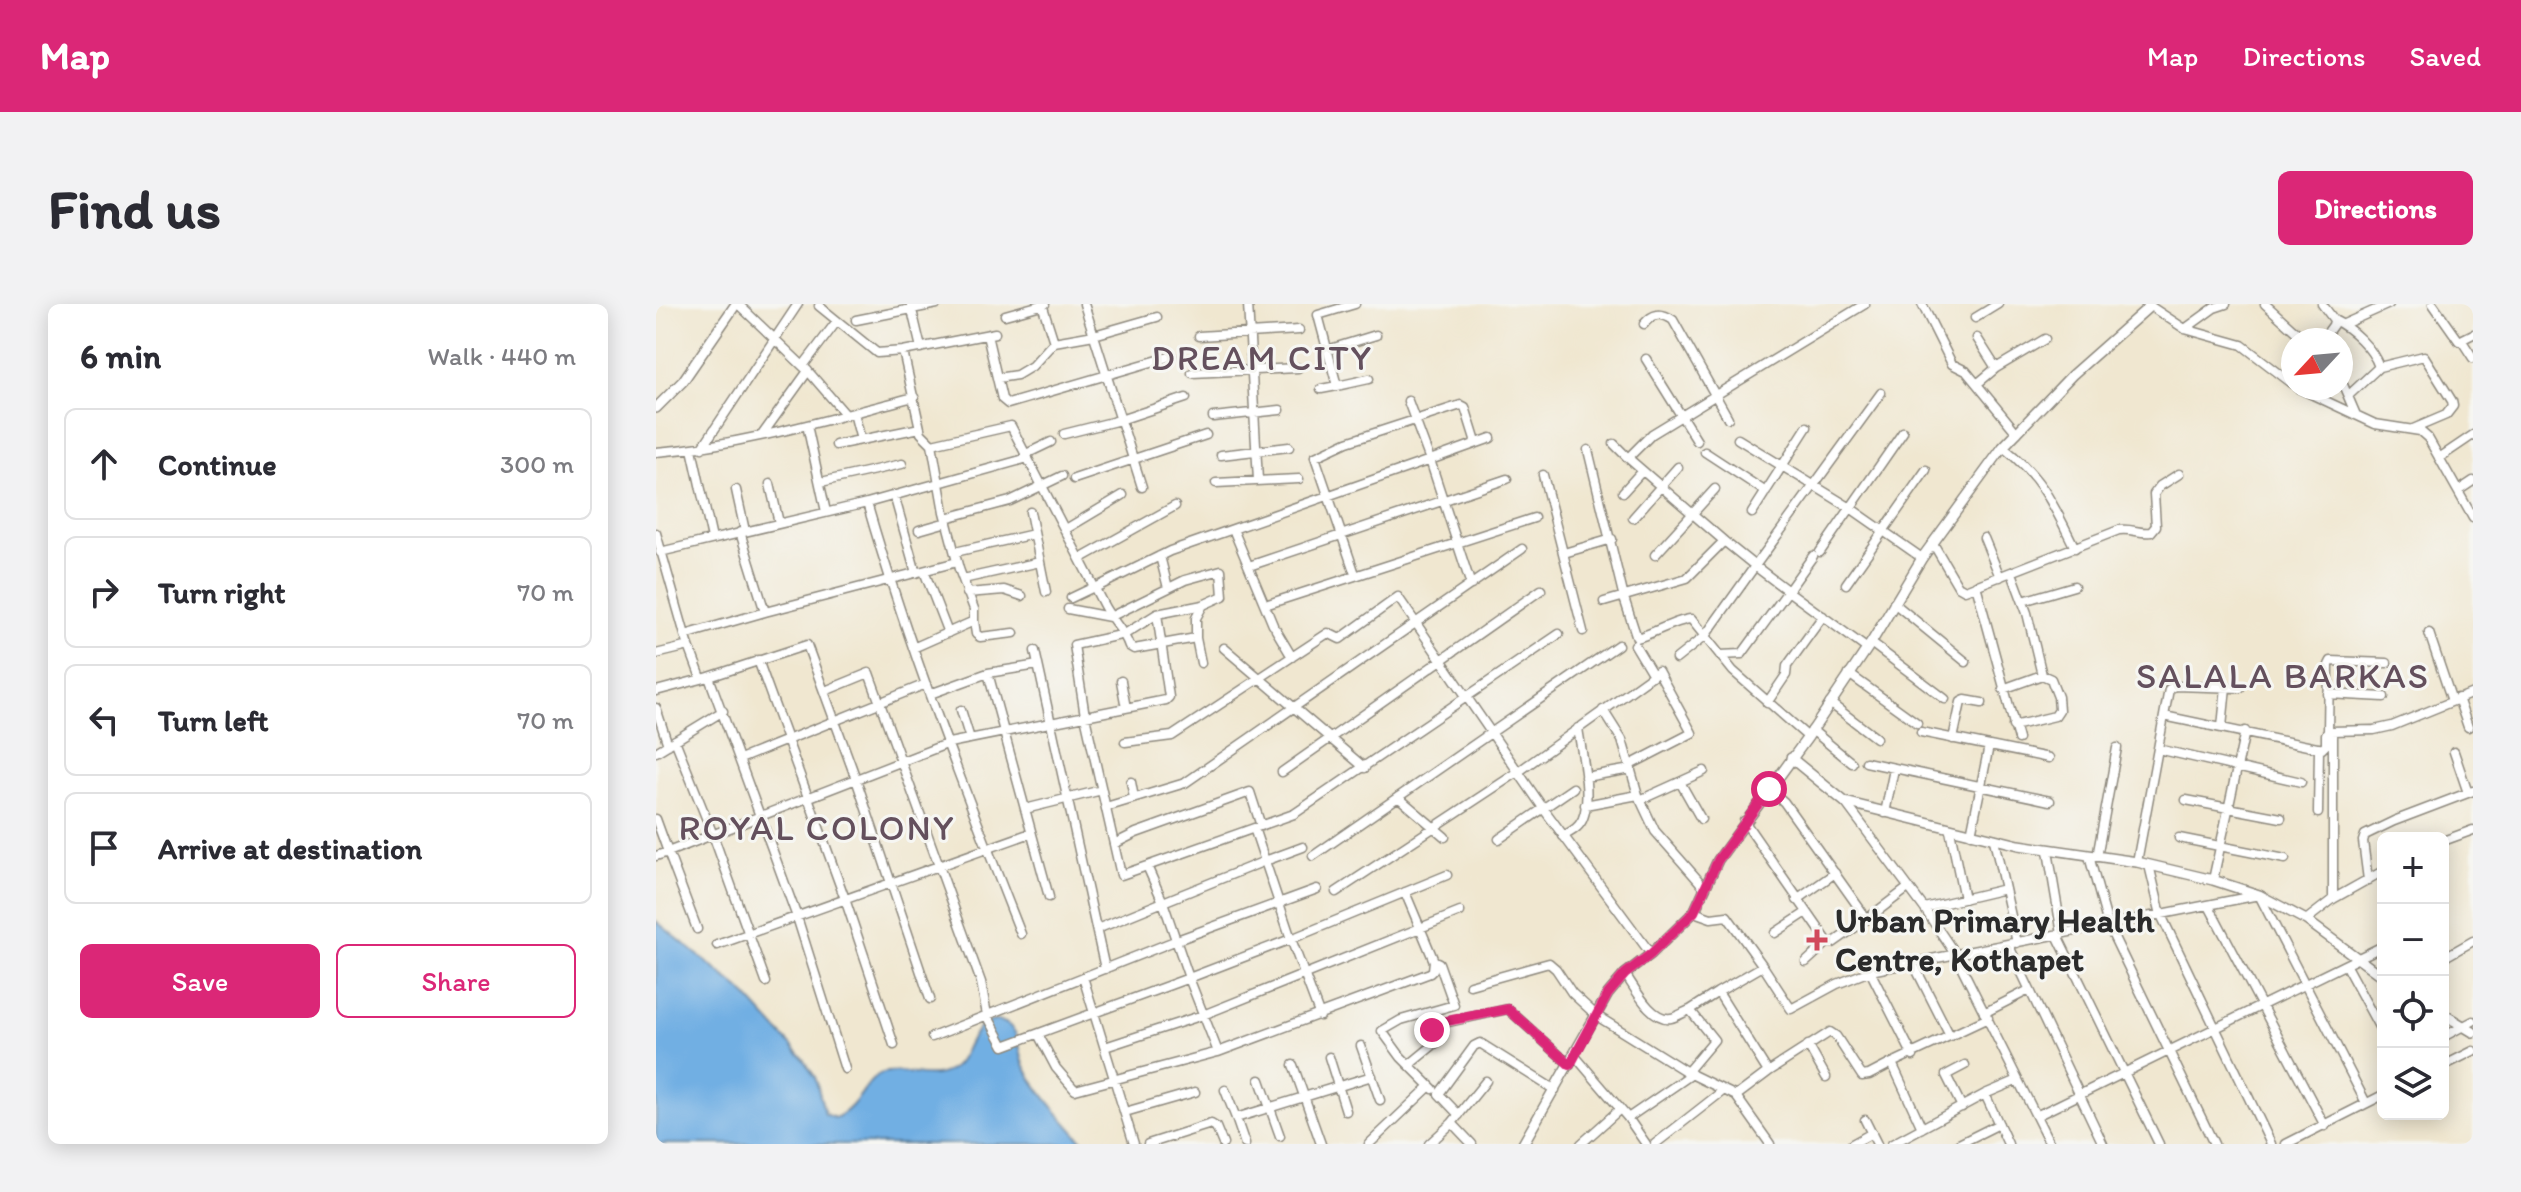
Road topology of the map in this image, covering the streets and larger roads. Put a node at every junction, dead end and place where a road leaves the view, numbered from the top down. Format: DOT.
graph roads {
  1 [pos="737,304"];
  2 [pos="798,304"];
  3 [pos="937,304"];
  4 [pos="1043,304"];
  5 [pos="1084,304"];
  6 [pos="1248,304"];
  7 [pos="1315,304"];
  8 [pos="1355,304"];
  9 [pos="1865,304"];
  10 [pos="1922,304"];
  11 [pos="1998,304"];
  12 [pos="2226,304"];
  13 [pos="2265,304"];
  14 [pos="2322,304"];
  15 [pos="2389,304"];
  16 [pos="2433,304"];
  17 [pos="818,305"];
  18 [pos="2149,305"];
  19 [pos="911,307"];
  20 [pos="1005,315"];
  21 [pos="1318,315"];
  22 [pos="1157,317"];
  23 [pos="1975,318"];
  24 [pos="856,320"];
  25 [pos="2334,320"];
  26 [pos="837,321"];
  27 [pos="1644,324"];
  28 [pos="2344,324"];
  29 [pos="2292,328"];
  30 [pos="2331,328"];
  31 [pos="2185,329"];
  32 [pos="1299,330"];
  33 [pos="1249,333"];
  34 [pos="2473,334"];
  35 [pos="1094,335"];
  36 [pos="1376,335"];
  37 [pos="1199,336"];
  38 [pos="774,338"];
  39 [pos="1977,338"];
  40 [pos="2045,339"];
  41 [pos="2462,341"];
  42 [pos="1054,342"];
  43 [pos="921,348"];
  44 [pos="1327,350"];
  45 [pos="903,351"];
  46 [pos="1172,356"];
  47 [pos="2473,358"];
  48 [pos="1646,359"];
  49 [pos="2379,367"];
  50 [pos="1298,368"];
  51 [pos="1996,368"];
  52 [pos="805,369"];
  53 [pos="1252,370"];
  54 [pos="1192,373"];
  55 [pos="2281,375"];
  56 [pos="1107,376"];
  57 [pos="997,378"];
  58 [pos="1369,379"];
  59 [pos="1977,384"];
  60 [pos="1337,386"];
  61 [pos="1321,389"];
  62 [pos="2353,391"];
  63 [pos="1881,393"];
  64 [pos="1716,396"];
  65 [pos="914,397"];
  66 [pos="1186,398"];
  67 [pos="2324,400"];
  68 [pos="2351,400"];
  69 [pos="1408,401"];
  70 [pos="656,408"];
  71 [pos="1280,410"];
  72 [pos="1254,411"];
  73 [pos="850,414"];
  74 [pos="2356,415"];
  75 [pos="1682,416"];
  76 [pos="1213,417"];
  77 [pos="1728,418"];
  78 [pos="1120,420"];
  79 [pos="1416,421"];
  80 [pos="807,425"];
  81 [pos="1807,427"];
  82 [pos="920,428"];
  83 [pos="2413,429"];
  84 [pos="1903,432"];
  85 [pos="2017,433"];
  86 [pos="1064,434"];
  87 [pos="1206,435"];
  88 [pos="2473,435"];
  89 [pos="761,436"];
  90 [pos="1491,438"];
  91 [pos="1738,439"];
  92 [pos="861,440"];
  93 [pos="1697,441"];
  94 [pos="1051,442"];
  95 [pos="932,444"];
  96 [pos="1474,444"];
  97 [pos="1614,444"];
  98 [pos="836,445"];
  99 [pos="1289,447"];
  100 [pos="2003,447"];
  101 [pos="702,448"];
  102 [pos="692,449"];
  103 [pos="1588,450"];
  104 [pos="1256,451"];
  105 [pos="656,452"];
  106 [pos="1705,452"];
  107 [pos="1221,455"];
  108 [pos="1027,456"];
  109 [pos="1628,458"];
  110 [pos="2439,458"];
  111 [pos="1132,459"];
  112 [pos="1430,460"];
  113 [pos="902,464"];
  114 [pos="1781,466"];
  115 [pos="1678,467"];
  116 [pos="1926,470"];
  117 [pos="1642,471"];
  118 [pos="2179,474"];
  119 [pos="1543,475"];
  120 [pos="1062,476"];
  121 [pos="1074,479"];
  122 [pos="1299,479"];
  123 [pos="1507,479"];
  124 [pos="1258,480"];
  125 [pos="2473,481"];
  126 [pos="821,482"];
  127 [pos="939,482"];
  128 [pos="1216,483"];
  129 [pos="770,484"];
  130 [pos="1043,485"];
  131 [pos="1814,486"];
  132 [pos="1142,487"];
  133 [pos="1660,487"];
  134 [pos="1715,489"];
  135 [pos="736,490"];
  136 [pos="2458,491"];
  137 [pos="1623,492"];
  138 [pos="1766,492"];
  139 [pos="894,495"];
  140 [pos="1123,495"];
  141 [pos="1327,496"];
  142 [pos="1442,499"];
  143 [pos="867,503"];
  144 [pos="1175,506"];
  145 [pos="1849,507"];
  146 [pos="826,512"];
  147 [pos="1030,512"];
  148 [pos="1693,513"];
  149 [pos="1752,513"];
  150 [pos="1534,518"];
  151 [pos="1633,518"];
  152 [pos="2473,518"];
  153 [pos="946,520"];
  154 [pos="779,523"];
  155 [pos="1066,529"];
  156 [pos="1233,529"];
  157 [pos="919,530"];
  158 [pos="1883,530"];
  159 [pos="743,532"];
  160 [pos="656,533"];
  161 [pos="1034,534"];
  162 [pos="1341,536"];
  163 [pos="1984,538"];
  164 [pos="712,539"];
  165 [pos="1612,539"];
  166 [pos="1724,541"];
  167 [pos="1457,543"];
  168 [pos="1934,545"];
  169 [pos="2075,548"];
  170 [pos="1522,549"];
  171 [pos="660,552"];
  172 [pos="1564,553"];
  173 [pos="1655,555"];
  174 [pos="1160,556"];
  175 [pos="956,557"];
  176 [pos="1922,558"];
  177 [pos="1080,559"];
  178 [pos="1040,562"];
  179 [pos="1249,566"];
  180 [pos="1755,566"];
  181 [pos="920,572"];
  182 [pos="2012,573"];
  183 [pos="1358,575"];
  184 [pos="2000,577"];
  185 [pos="963,579"];
  186 [pos="889,580"];
  187 [pos="1846,584"];
  188 [pos="1471,585"];
  189 [pos="1976,585"];
  190 [pos="2074,586"];
  191 [pos="1094,588"];
  192 [pos="1168,588"];
  193 [pos="1541,590"];
  194 [pos="1788,591"];
  195 [pos="1046,592"];
  196 [pos="967,593"];
  197 [pos="1022,596"];
  198 [pos="1071,598"];
  199 [pos="1624,598"];
  200 [pos="2023,601"];
  201 [pos="1604,602"];
  202 [pos="1894,603"];
  203 [pos="1203,605"];
  204 [pos="1265,605"];
  205 [pos="1068,609"];
  206 [pos="765,612"];
  207 [pos="1157,614"];
  208 [pos="1823,616"];
  209 [pos="1110,617"];
  210 [pos="974,621"];
  211 [pos="1416,624"];
  212 [pos="1583,631"];
  213 [pos="948,633"];
  214 [pos="1014,633"];
  215 [pos="2429,633"];
  216 [pos="1125,634"];
  217 [pos="1559,634"];
  218 [pos="685,635"];
  219 [pos="1705,636"];
  220 [pos="1196,638"];
  221 [pos="1163,645"];
  222 [pos="1618,645"];
  223 [pos="1635,645"];
  224 [pos="1868,645"];
  225 [pos="689,646"];
  226 [pos="913,648"];
  227 [pos="1224,648"];
  228 [pos="1035,651"];
  229 [pos="656,654"];
  230 [pos="1720,655"];
  231 [pos="1292,657"];
  232 [pos="1676,659"];
  233 [pos="758,660"];
  234 [pos="1441,660"];
  235 [pos="1966,662"];
  236 [pos="1201,663"];
  237 [pos="2387,663"];
  238 [pos="1667,664"];
  239 [pos="1038,665"];
  240 [pos="988,673"];
  241 [pos="1655,673"];
  242 [pos="1849,674"];
  243 [pos="2042,675"];
  244 [pos="705,678"];
  245 [pos="1259,678"];
  246 [pos="1121,681"];
  247 [pos="926,684"];
  248 [pos="2226,687"];
  249 [pos="2240,688"];
  250 [pos="2003,689"];
  251 [pos="656,691"];
  252 [pos="825,691"];
  253 [pos="2473,693"];
  254 [pos="930,694"];
  255 [pos="2328,694"];
  256 [pos="2384,697"];
  257 [pos="1467,698"];
  258 [pos="1945,699"];
  259 [pos="2455,700"];
  260 [pos="882,703"];
  261 [pos="1767,703"];
  262 [pos="1830,703"];
  263 [pos="1982,703"];
  264 [pos="656,708"];
  265 [pos="1126,708"];
  266 [pos="1294,708"];
  267 [pos="961,710"];
  268 [pos="1603,710"];
  269 [pos="723,711"];
  270 [pos="1085,716"];
  271 [pos="2164,716"];
  272 [pos="835,721"];
  273 [pos="1051,722"];
  274 [pos="1917,723"];
  275 [pos="2013,726"];
  276 [pos="2222,727"];
  277 [pos="2468,727"];
  278 [pos="1578,728"];
  279 [pos="1004,731"];
  280 [pos="2245,731"];
  281 [pos="2331,731"];
  282 [pos="1921,732"];
  283 [pos="1491,733"];
  284 [pos="1810,733"];
  285 [pos="1330,738"];
  286 [pos="1876,738"];
  287 [pos="970,739"];
  288 [pos="1953,739"];
  289 [pos="2018,739"];
  290 [pos="788,741"];
  291 [pos="671,742"];
  292 [pos="1125,742"];
  293 [pos="949,743"];
  294 [pos="1989,746"];
  295 [pos="2117,748"];
  296 [pos="2319,748"];
  297 [pos="2158,749"];
  298 [pos="656,752"];
  299 [pos="2454,752"];
  300 [pos="1791,758"];
  301 [pos="2049,758"];
  302 [pos="740,759"];
  303 [pos="902,762"];
  304 [pos="1866,762"];
  305 [pos="1852,763"];
  306 [pos="1630,767"];
  307 [pos="2238,767"];
  308 [pos="1365,768"];
  309 [pos="1894,769"];
  310 [pos="1704,771"];
  311 [pos="1282,772"];
  312 [pos="1518,772"];
  313 [pos="1585,777"];
  314 [pos="856,779"];
  315 [pos="1131,782"];
  316 [pos="1680,782"];
  317 [pos="2301,782"];
  318 [pos="1981,785"];
  319 [pos="1573,788"];
  320 [pos="1769,789"];
  321 [pos="1102,790"];
  322 [pos="2471,792"];
  323 [pos="1398,797"];
  324 [pos="809,798"];
  325 [pos="1068,798"];
  326 [pos="1134,798"];
  327 [pos="1639,798"];
  328 [pos="2186,800"];
  329 [pos="2050,801"];
  330 [pos="1845,802"];
  331 [pos="1585,805"];
  332 [pos="1106,807"];
  333 [pos="1543,808"];
  334 [pos="1025,809"];
  335 [pos="2229,809"];
  336 [pos="1885,813"];
  337 [pos="2318,813"];
  338 [pos="759,816"];
  339 [pos="2281,818"];
  340 [pos="656,819"];
  341 [pos="1701,819"];
  342 [pos="1744,821"];
  343 [pos="1257,827"];
  344 [pos="1434,827"];
  345 [pos="1950,830"];
  346 [pos="2473,830"];
  347 [pos="1031,833"];
  348 [pos="1971,834"];
  349 [pos="713,835"];
  350 [pos="1563,836"];
  351 [pos="1445,837"];
  352 [pos="2179,838"];
  353 [pos="1499,839"];
  354 [pos="2449,839"];
  355 [pos="1994,840"];
  356 [pos="1114,844"];
  357 [pos="2221,846"];
  358 [pos="1303,847"];
  359 [pos="987,848"];
  360 [pos="2048,851"];
  361 [pos="668,852"];
  362 [pos="656,856"];
  363 [pos="1313,856"];
  364 [pos="2093,856"];
  365 [pos="2285,859"];
  366 [pos="1265,861"];
  367 [pos="2137,862"];
  368 [pos="940,865"];
  369 [pos="2149,865"];
  370 [pos="1147,866"];
  371 [pos="1835,873"];
  372 [pos="1447,875"];
  373 [pos="2377,875"];
  374 [pos="2213,880"];
  375 [pos="2368,880"];
  376 [pos="890,883"];
  377 [pos="1705,888"];
  378 [pos="1908,888"];
  379 [pos="1317,889"];
  380 [pos="2005,889"];
  381 [pos="1336,892"];
  382 [pos="1405,892"];
  383 [pos="2259,895"];
  384 [pos="1049,897"];
  385 [pos="845,899"];
  386 [pos="1964,899"];
  387 [pos="2333,899"];
  388 [pos="1797,900"];
  389 [pos="1163,902"];
  390 [pos="1280,903"];
  391 [pos="2209,906"];
  392 [pos="1924,908"];
  393 [pos="1460,912"];
  394 [pos="1694,912"];
  395 [pos="1807,912"];
  396 [pos="2161,915"];
  397 [pos="797,917"];
  398 [pos="1867,919"];
  399 [pos="2306,920"];
  400 [pos="2108,925"];
  401 [pos="697,929"];
  402 [pos="1097,929"];
  403 [pos="1420,929"];
  404 [pos="1775,933"];
  405 [pos="749,934"];
  406 [pos="1021,934"];
  407 [pos="2059,935"];
  408 [pos="1291,939"];
  409 [pos="1177,940"];
  410 [pos="2473,941"];
  411 [pos="1828,942"];
  412 [pos="2012,944"];
  413 [pos="717,945"];
  414 [pos="2377,950"];
  415 [pos="2449,953"];
  416 [pos="1651,954"];
  417 [pos="1955,954"];
  418 [pos="2359,960"];
  419 [pos="1434,961"];
  420 [pos="1806,962"];
  421 [pos="1913,963"];
  422 [pos="1763,966"];
  423 [pos="2346,966"];
  424 [pos="1105,969"];
  425 [pos="1870,971"];
  426 [pos="1625,974"];
  427 [pos="1305,976"];
  428 [pos="2382,976"];
  429 [pos="1083,977"];
  430 [pos="1189,978"];
  431 [pos="766,982"];
  432 [pos="2306,984"];
  433 [pos="1470,985"];
  434 [pos="2029,990"];
  435 [pos="1718,992"];
  436 [pos="930,999"];
  437 [pos="2261,1006"];
  438 [pos="1690,1010"];
  439 [pos="1094,1012"];
  440 [pos="1424,1014"];
  441 [pos="987,1015"];
  442 [pos="1203,1015"];
  443 [pos="1320,1016"];
  444 [pos="1597,1016"];
  445 [pos="1986,1016"];
  446 [pos="2449,1016"];
  447 [pos="2377,1023"];
  448 [pos="1432,1024"];
  449 [pos="2468,1024"];
  450 [pos="2215,1028"];
  451 [pos="2473,1032"];
  452 [pos="1038,1034"];
  453 [pos="2449,1034"];
  454 [pos="1950,1036"];
  455 [pos="932,1037"];
  456 [pos="894,1045"];
  457 [pos="1808,1045"];
  458 [pos="1361,1046"];
  459 [pos="1105,1047"];
  460 [pos="2170,1050"];
  461 [pos="2473,1051"];
  462 [pos="1218,1052"];
  463 [pos="1913,1056"];
  464 [pos="1329,1057"];
  465 [pos="1572,1060"];
  466 [pos="1892,1063"];
  467 [pos="2449,1063"];
  468 [pos="1293,1065"];
  469 [pos="1409,1065"];
  470 [pos="1965,1065"];
  471 [pos="845,1069"];
  472 [pos="1768,1072"];
  473 [pos="1690,1073"];
  474 [pos="2124,1073"];
  475 [pos="1372,1076"];
  476 [pos="1826,1077"];
  477 [pos="1115,1080"];
  478 [pos="1260,1080"];
  479 [pos="2018,1080"];
  480 [pos="1486,1081"];
  481 [pos="1338,1086"];
  482 [pos="1430,1086"];
  483 [pos="1225,1090"];
  484 [pos="1555,1090"];
  485 [pos="1724,1090"];
  486 [pos="1195,1092"];
  487 [pos="1439,1094"];
  488 [pos="1985,1094"];
  489 [pos="2078,1095"];
  490 [pos="1736,1096"];
  491 [pos="1303,1097"];
  492 [pos="2377,1098"];
  493 [pos="1380,1100"];
  494 [pos="2366,1103"];
  495 [pos="1270,1107"];
  496 [pos="1962,1107"];
  497 [pos="1620,1109"];
  498 [pos="1346,1111"];
  499 [pos="1125,1112"];
  500 [pos="1459,1115"];
  501 [pos="2036,1116"];
  502 [pos="1236,1118"];
  503 [pos="1628,1118"];
  504 [pos="1865,1120"];
  505 [pos="1452,1123"];
  506 [pos="1999,1124"];
  507 [pos="2325,1126"];
  508 [pos="1922,1128"];
  509 [pos="1872,1133"];
  510 [pos="1280,1136"];
  511 [pos="1909,1140"];
  512 [pos="1169,1141"];
  513 [pos="1768,1143"];
  514 [pos="1134,1144"];
  515 [pos="1148,1144"];
  516 [pos="1223,1144"];
  517 [pos="1245,1144"];
  518 [pos="1321,1144"];
  519 [pos="1369,1144"];
  520 [pos="1429,1144"];
  521 [pos="1472,1144"];
  522 [pos="1523,1144"];
  523 [pos="1581,1144"];
  524 [pos="1646,1144"];
  525 [pos="1655,1144"];
  526 [pos="1852,1144"];
  527 [pos="1877,1144"];
  528 [pos="1892,1144"];
  529 [pos="1959,1144"];
  530 [pos="2008,1144"];
  531 [pos="2050,1144"];
  532 [pos="2103,1144"];
  533 [pos="2159,1144"];
  534 [pos="2214,1144"];
  535 [pos="2271,1144"];
  536 [pos="2286,1144"];
  1 -- 38 [label="street"];
  1 -- 70 [label="street"];
  2 -- 38 [label="street"];
  3 -- 19 [label="street"];
  4 -- 20 [label="street"];
  4 -- 42 [label="street"];
  5 -- 35 [label="street"];
  6 -- 33 [label="street"];
  7 -- 21 [label="street"];
  8 -- 21 [label="street"];
  9 -- 64 [label="street"];
  10 -- 59 [label="street"];
  11 -- 23 [label="street"];
  12 -- 31 [label="street"];
  13 -- 29 [label="street"];
  14 -- 25 [label="street"];
  15 -- 28 [label="street"];
  16 -- 41 [label="street"];
  17 -- 26 [label="street"];
  18 -- 31 [label="street"];
  18 -- 85 [label="street"];
  19 -- 24 [label="street"];
  19 -- 43 [label="street"];
  21 -- 44 [label="street"];
  22 -- 35 [label="street"];
  25 -- 28 [label="street"];
  25 -- 30 [label="street"];
  26 -- 45 [label="street"];
  26 -- 52 [label="street"];
  27 -- 64 [label="street"];
  28 -- 49 [label="street"];
  31 -- 55 [label="street"];
  32 -- 33 [label="street"];
  33 -- 37 [label="street"];
  33 -- 53 [label="street"];
  34 -- 41 [label="street"];
  35 -- 42 [label="street"];
  35 -- 56 [label="street"];
  36 -- 44 [label="street"];
  38 -- 52 [label="street"];
  38 -- 101 [label="street"];
  39 -- 51 [label="street"];
  40 -- 51 [label="street"];
  41 -- 47 [label="street"];
  42 -- 57 [label="street"];
  43 -- 45 [label="street"];
  43 -- 57 [label="street"];
  44 -- 60 [label="street"];
  45 -- 65 [label="street"];
  46 -- 56 [label="street"];
  48 -- 75 [label="street"];
  49 -- 62 [label="street"];
  49 -- 83 [label="street"];
  50 -- 53 [label="street"];
  51 -- 59 [label="street"];
  52 -- 73 [label="street"];
  52 -- 89 [label="street"];
  53 -- 54 [label="street"];
  53 -- 72 [label="street"];
  56 -- 57 [label="street"];
  56 -- 78 [label="street"];
  58 -- 60 [label="street"];
  59 -- 85 [label="street"];
  60 -- 61 [label="street"];
  63 -- 131 [label="street"];
  64 -- 75 [label="street"];
  64 -- 77 [label="street"];
  65 -- 73 [label="street"];
  65 -- 82 [label="street"];
  66 -- 78 [label="street"];
  67 -- 74 [label="street"];
  68 -- 74 [label="street"];
  69 -- 79 [label="street"];
  71 -- 72 [label="street"];
  72 -- 76 [label="street"];
  72 -- 104 [label="street"];
  73 -- 80 [label="street"];
  73 -- 92 [label="street"];
  74 -- 83 [label="street"];
  75 -- 93 [label="street"];
  75 -- 109 [label="street"];
  78 -- 86 [label="street"];
  78 -- 111 [label="street"];
  79 -- 96 [label="street"];
  79 -- 112 [label="street"];
  79 -- 141 [label="street"];
  80 -- 89 [label="street"];
  80 -- 126 [label="street"];
  81 -- 114 [label="street"];
  82 -- 92 [label="street"];
  82 -- 95 [label="street"];
  83 -- 110 [label="street"];
  84 -- 145 [label="street"];
  85 -- 100 [label="street"];
  87 -- 111 [label="street"];
  88 -- 110 [label="street"];
  89 -- 101 [label="street"];
  90 -- 96 [label="street"];
  91 -- 114 [label="street"];
  92 -- 98 [label="street"];
  94 -- 108 [label="street"];
  95 -- 108 [label="street"];
  95 -- 127 [label="street"];
  96 -- 112 [label="street"];
  97 -- 109 [label="street"];
  99 -- 104 [label="street"];
  100 -- 168 [label="street"];
  100 -- 169 [label="street"];
  101 -- 102 [label="street"];
  102 -- 105 [label="street"];
  102 -- 164 [label="street"];
  103 -- 165 [label="street"];
  104 -- 107 [label="street"];
  104 -- 124 [label="street"];
  106 -- 138 [label="street"];
  108 -- 127 [label="street"];
  108 -- 130 [label="street"];
  109 -- 117 [label="street"];
  110 -- 136 [label="street"];
  111 -- 121 [label="street"];
  111 -- 132 [label="street"];
  112 -- 141 [label="street"];
  112 -- 142 [label="street"];
  113 -- 126 [label="street"];
  114 -- 131 [label="street"];
  114 -- 138 [label="street"];
  115 -- 133 [label="street"];
  116 -- 158 [label="street"];
  117 -- 133 [label="street"];
  117 -- 137 [label="street"];
  118 -- 169 [label="street"];
  119 -- 172 [label="street"];
  120 -- 130 [label="street"];
  122 -- 124 [label="street"];
  123 -- 142 [label="street"];
  124 -- 128 [label="street"];
  125 -- 136 [label="street"];
  126 -- 146 [label="street"];
  127 -- 139 [label="street"];
  127 -- 153 [label="street"];
  129 -- 154 [label="street"];
  130 -- 153 [label="street"];
  130 -- 155 [label="street"];
  131 -- 145 [label="street"];
  131 -- 180 [label="street"];
  133 -- 148 [label="street"];
  133 -- 151 [label="street"];
  134 -- 148 [label="street"];
  135 -- 159 [label="street"];
  136 -- 152 [label="street"];
  138 -- 149 [label="street"];
  139 -- 143 [label="street"];
  139 -- 181 [label="street"];
  140 -- 155 [label="street"];
  141 -- 156 [label="street"];
  141 -- 162 [label="street"];
  142 -- 162 [label="street"];
  142 -- 167 [label="street"];
  143 -- 146 [label="street"];
  143 -- 186 [label="street"];
  144 -- 177 [label="street"];
  145 -- 158 [label="street"];
  145 -- 194 [label="street"];
  146 -- 154 [label="street"];
  147 -- 161 [label="street"];
  148 -- 166 [label="street"];
  148 -- 173 [label="street"];
  150 -- 167 [label="street"];
  153 -- 157 [label="street"];
  153 -- 175 [label="street"];
  154 -- 159 [label="street"];
  155 -- 177 [label="street"];
  156 -- 174 [label="street"];
  156 -- 179 [label="street"];
  158 -- 176 [label="street"];
  158 -- 187 [label="street"];
  159 -- 164 [label="street"];
  159 -- 206 [label="street"];
  160 -- 171 [label="street"];
  161 -- 175 [label="street"];
  161 -- 178 [label="street"];
  162 -- 179 [label="street"];
  162 -- 183 [label="street"];
  163 -- 184 [label="street"];
  164 -- 171 [label="street"];
  165 -- 172 [label="street"];
  165 -- 199 [label="street"];
  166 -- 180 [label="street"];
  166 -- 199 [label="street"];
  167 -- 183 [label="street"];
  167 -- 188 [label="street"];
  168 -- 176 [label="street"];
  168 -- 189 [label="street"];
  169 -- 182 [label="street"];
  170 -- 188 [label="street"];
  171 -- 218 [label="street"];
  172 -- 212 [label="street"];
  174 -- 191 [label="street"];
  174 -- 192 [label="street"];
  175 -- 181 [label="street"];
  175 -- 185 [label="street"];
  176 -- 202 [label="street"];
  177 -- 191 [label="street"];
  178 -- 185 [label="street"];
  178 -- 195 [label="street"];
  179 -- 204 [label="street"];
  180 -- 194 [label="street"];
  180 -- 219 [label="street"];
  181 -- 186 [label="street"];
  181 -- 213 [label="street"];
  182 -- 184 [label="street"];
  182 -- 200 [label="street"];
  183 -- 204 [label="street"];
  184 -- 189 [label="street"];
  185 -- 196 [label="street"];
  186 -- 206 [label="street"];
  186 -- 226 [label="street"];
  188 -- 211 [label="street"];
  189 -- 250 [label="street"];
  190 -- 200 [label="street"];
  191 -- 198 [label="street"];
  191 -- 209 [label="street"];
  192 -- 203 [label="street"];
  192 -- 209 [label="street"];
  193 -- 234 [label="street"];
  194 -- 208 [label="street"];
  194 -- 230 [label="street"];
  196 -- 197 [label="street"];
  196 -- 210 [label="street"];
  199 -- 201 [label="street"];
  199 -- 219 [label="street"];
  200 -- 243 [label="street"];
  202 -- 224 [label="street"];
  202 -- 235 [label="street"];
  203 -- 207 [label="street"];
  203 -- 220 [label="street"];
  204 -- 231 [label="street"];
  205 -- 209 [label="street"];
  206 -- 218 [label="street"];
  207 -- 216 [label="street"];
  207 -- 221 [label="street"];
  208 -- 224 [label="street"];
  208 -- 261 [label="street"];
  209 -- 216 [label="street"];
  210 -- 213 [label="street"];
  210 -- 214 [label="street"];
  211 -- 231 [label="street"];
  211 -- 234 [label="street"];
  211 -- 266 [label="street"];
  213 -- 226 [label="street"];
  215 -- 259 [label="street"];
  216 -- 221 [label="street"];
  216 -- 270 [label="street"];
  217 -- 257 [label="street"];
  218 -- 225 [label="street"];
  219 -- 230 [label="street"];
  219 -- 232 [label="street"];
  220 -- 221 [label="street"];
  220 -- 236 [label="street"];
  221 -- 265 [label="street"];
  222 -- 283 [label="street"];
  223 -- 241 [label="street"];
  224 -- 242 [label="street"];
  224 -- 258 [label="street"];
  225 -- 229 [label="street"];
  225 -- 244 [label="street"];
  226 -- 247 [label="street"];
  227 -- 245 [label="street"];
  228 -- 239 [label="street"];
  230 -- 261 [label="street"];
  231 -- 245 [label="street"];
  233 -- 244 [label="street"];
  233 -- 252 [label="street"];
  233 -- 290 [label="street"];
  234 -- 257 [label="street"];
  234 -- 285 [label="street"];
  237 -- 255 [label="street"];
  238 -- 241 [label="street"];
  239 -- 240 [label="street"];
  239 -- 273 [label="street"];
  240 -- 254 [label="street"];
  240 -- 279 [label="street"];
  241 -- 268 [label="street"];
  241 -- 306 [label="street"];
  242 -- 262 [label="street"];
  242 -- 274 [label="street"];
  243 -- 250 [label="street"];
  243 -- 275 [label="street"];
  244 -- 251 [label="street"];
  244 -- 269 [label="street"];
  245 -- 266 [label="street"];
  245 -- 292 [label="street"];
  246 -- 265 [label="street"];
  247 -- 254 [label="street"];
  247 -- 260 [label="street"];
  248 -- 249 [label="street"];
  248 -- 271 [label="street"];
  248 -- 276 [label="street"];
  250 -- 275 [label="street"];
  252 -- 260 [label="street"];
  252 -- 272 [label="street"];
  253 -- 259 [label="street"];
  254 -- 293 [label="street"];
  255 -- 256 [label="street"];
  255 -- 281 [label="street"];
  257 -- 283 [label="street"];
  257 -- 308 [label="street"];
  259 -- 277 [label="street"];
  259 -- 281 [label="street"];
  260 -- 272 [label="street"];
  260 -- 303 [label="street"];
  261 -- 284 [label="street"];
  262 -- 284 [label="street"];
  262 -- 286 [label="street"];
  263 -- 288 [label="street"];
  264 -- 291 [label="street"];
  265 -- 270 [label="street"];
  266 -- 285 [label="street"];
  266 -- 326 [label="street"];
  267 -- 287 [label="street"];
  268 -- 278 [label="street"];
  268 -- 306 [label="street"];
  269 -- 291 [label="street"];
  269 -- 302 [label="street"];
  270 -- 273 [label="street"];
  270 -- 321 [label="street"];
  271 -- 276 [label="street"];
  271 -- 297 [label="street"];
  272 -- 290 [label="street"];
  272 -- 314 [label="street"];
  273 -- 279 [label="street"];
  273 -- 325 [label="street"];
  275 -- 289 [label="street"];
  276 -- 280 [label="street"];
  278 -- 312 [label="street"];
  278 -- 313 [label="street"];
  279 -- 287 [label="street"];
  279 -- 334 [label="street"];
  280 -- 296 [label="street"];
  280 -- 307 [label="street"];
  281 -- 296 [label="street"];
  281 -- 387 [label="street"];
  282 -- 288 [label="street"];
  283 -- 312 [label="street"];
  283 -- 323 [label="street"];
  284 -- 300 [label="street"];
  284 -- 305 [label="street"];
  285 -- 308 [label="street"];
  285 -- 311 [label="street"];
  287 -- 293 [label="street"];
  288 -- 294 [label="street"];
  290 -- 302 [label="street"];
  290 -- 324 [label="street"];
  291 -- 298 [label="street"];
  291 -- 349 [label="street"];
  293 -- 303 [label="street"];
  293 -- 359 [label="street"];
  294 -- 301 [label="street"];
  294 -- 318 [label="street"];
  295 -- 364 [label="street"];
  296 -- 337 [label="street"];
  297 -- 307 [label="street"];
  297 -- 367 [label="street"];
  299 -- 322 [label="street"];
  300 -- 320 [label="street"];
  300 -- 330 [label="street"];
  302 -- 338 [label="street"];
  303 -- 314 [label="street"];
  303 -- 368 [label="street"];
  304 -- 309 [label="street"];
  306 -- 313 [label="street"];
  306 -- 327 [label="street"];
  307 -- 317 [label="street"];
  307 -- 335 [label="street"];
  308 -- 343 [label="street"];
  309 -- 318 [label="street"];
  309 -- 336 [label="street"];
  310 -- 316 [label="street"];
  312 -- 333 [label="street"];
  312 -- 344 [label="street"];
  313 -- 331 [label="street"];
  314 -- 324 [label="street"];
  314 -- 376 [label="street"];
  315 -- 326 [label="street"];
  316 -- 327 [label="street"];
  316 -- 341 [label="street"];
  318 -- 329 [label="street"];
  318 -- 348 [label="street"];
  319 -- 333 [label="street"];
  320 -- 342 [label="street"];
  320 -- 371 [label="street"];
  321 -- 325 [label="street"];
  321 -- 332 [label="street"];
  322 -- 375 [label="street"];
  323 -- 344 [label="street"];
  323 -- 363 [label="street"];
  324 -- 338 [label="street"];
  324 -- 385 [label="street"];
  325 -- 334 [label="street"];
  325 -- 402 [label="street"];
  326 -- 332 [label="street"];
  327 -- 331 [label="street"];
  327 -- 377 [label="street"];
  328 -- 335 [label="street"];
  330 -- 336 [label="street"];
  330 -- 378 [label="street"];
  331 -- 350 [label="street"];
  332 -- 356 [label="street"];
  333 -- 350 [label="street"];
  333 -- 353 [label="street"];
  334 -- 347 [label="street"];
  335 -- 339 [label="street"];
  335 -- 357 [label="street"];
  336 -- 345 [label="street"];
  338 -- 349 [label="street"];
  338 -- 397 [label="street"];
  340 -- 361 [label="street"];
  342 -- 377 [label="street"];
  342 -- 388 [label="street"];
  343 -- 356 [label="street"];
  343 -- 366 [label="street"];
  343 -- 370 [label="street"];
  344 -- 351 [label="street"];
  344 -- 381 [label="street"];
  345 -- 348 [label="street"];
  345 -- 386 [label="street"];
  346 -- 354 [label="street"];
  347 -- 359 [label="street"];
  347 -- 384 [label="street"];
  348 -- 355 [label="street"];
  349 -- 361 [label="street"];
  349 -- 405 [label="street"];
  350 -- 416 [label="street"];
  352 -- 357 [label="street"];
  355 -- 360 [label="street"];
  355 -- 380 [label="street"];
  356 -- 370 [label="street"];
  357 -- 365 [label="street"];
  357 -- 374 [label="street"];
  358 -- 366 [label="street"];
  359 -- 368 [label="street"];
  359 -- 406 [label="street"];
  360 -- 364 [label="street"];
  360 -- 407 [label="street"];
  361 -- 362 [label="street"];
  361 -- 401 [label="street"];
  364 -- 367 [label="street"];
  364 -- 400 [label="street"];
  366 -- 389 [label="street"];
  366 -- 390 [label="street"];
  367 -- 369 [label="street"];
  368 -- 376 [label="street"];
  368 -- 441 [label="street"];
  369 -- 374 [label="street"];
  369 -- 396 [label="street"];
  370 -- 389 [label="street"];
  371 -- 388 [label="street"];
  371 -- 398 [label="street"];
  372 -- 382 [label="street"];
  373 -- 375 [label="street"];
  374 -- 383 [label="street"];
  375 -- 387 [label="street"];
  376 -- 385 [label="street"];
  376 -- 436 [label="street"];
  377 -- 394 [label="street"];
  378 -- 392 [label="street"];
  378 -- 398 [label="street"];
  379 -- 390 [label="street"];
  380 -- 386 [label="street"];
  380 -- 412 [label="street"];
  382 -- 403 [label="street"];
  382 -- 408 [label="street"];
  383 -- 391 [label="street"];
  383 -- 399 [label="street"];
  383 -- 432 [label="street"];
  385 -- 397 [label="street"];
  385 -- 456 [label="street"];
  386 -- 392 [label="street"];
  387 -- 399 [label="street"];
  388 -- 395 [label="street"];
  389 -- 402 [label="street"];
  389 -- 409 [label="street"];
  390 -- 408 [label="street"];
  390 -- 409 [label="street"];
  391 -- 396 [label="street"];
  391 -- 437 [label="street"];
  392 -- 417 [label="street"];
  393 -- 403 [label="street"];
  394 -- 416 [label="street"];
  394 -- 422 [label="street"];
  395 -- 404 [label="street"];
  395 -- 411 [label="street"];
  396 -- 400 [label="street"];
  396 -- 450 [label="street"];
  397 -- 405 [label="street"];
  397 -- 471 [label="street"];
  398 -- 411 [label="street"];
  399 -- 418 [label="street"];
  400 -- 407 [label="street"];
  400 -- 460 [label="street"];
  402 -- 424 [label="street"];
  403 -- 419 [label="street"];
  403 -- 427 [label="street"];
  405 -- 413 [label="street"];
  405 -- 431 [label="street"];
  407 -- 412 [label="street"];
  407 -- 474 [label="street"];
  408 -- 427 [label="street"];
  408 -- 430 [label="street"];
  409 -- 424 [label="street"];
  409 -- 430 [label="street"];
  410 -- 415 [label="street"];
  411 -- 420 [label="street"];
  412 -- 417 [label="street"];
  412 -- 434 [label="street"];
  414 -- 418 [label="street"];
  416 -- 426 [label="street"];
  417 -- 421 [label="street"];
  417 -- 445 [label="street"];
  418 -- 423 [label="street"];
  418 -- 428 [label="street"];
  419 -- 440 [label="street"];
  419 -- 443 [label="street"];
  421 -- 425 [label="street"];
  421 -- 454 [label="street"];
  422 -- 425 [label="street"];
  422 -- 435 [label="street"];
  423 -- 432 [label="street"];
  423 -- 447 [label="street"];
  424 -- 429 [label="street"];
  425 -- 463 [label="street"];
  426 -- 438 [label="street"];
  426 -- 444 [label="street"];
  427 -- 442 [label="street"];
  427 -- 443 [label="street"];
  429 -- 439 [label="street"];
  429 -- 441 [label="street"];
  430 -- 439 [label="street"];
  430 -- 442 [label="street"];
  432 -- 437 [label="street"];
  432 -- 494 [label="street"];
  433 -- 444 [label="street"];
  434 -- 445 [label="street"];
  434 -- 489 [label="street"];
  435 -- 438 [label="street"];
  435 -- 472 [label="street"];
  437 -- 450 [label="street"];
  437 -- 507 [label="street"];
  438 -- 473 [label="street"];
  439 -- 452 [label="street"];
  439 -- 459 [label="street"];
  440 -- 448 [label="street"];
  440 -- 469 [label="street"];
  441 -- 452 [label="street"];
  441 -- 455 [label="street"];
  442 -- 459 [label="street"];
  442 -- 462 [label="street"];
  443 -- 462 [label="street"];
  444 -- 465 [label="street"];
  444 -- 473 [label="street"];
  445 -- 454 [label="street"];
  445 -- 479 [label="street"];
  446 -- 449 [label="street"];
  448 -- 465 [label="street"];
  448 -- 469 [label="street"];
  449 -- 451 [label="street"];
  449 -- 453 [label="street"];
  450 -- 460 [label="street"];
  450 -- 535 [label="street"];
  452 -- 477 [label="street"];
  454 -- 463 [label="street"];
  457 -- 466 [label="street"];
  457 -- 472 [label="street"];
  457 -- 476 [label="street"];
  458 -- 475 [label="street"];
  459 -- 477 [label="street"];
  460 -- 474 [label="street"];
  460 -- 534 [label="street"];
  461 -- 467 [label="street"];
  462 -- 477 [label="street"];
  463 -- 466 [label="street"];
  464 -- 481 [label="street"];
  465 -- 484 [label="street"];
  465 -- 497 [label="street"];
  466 -- 508 [label="street"];
  468 -- 491 [label="street"];
  469 -- 482 [label="street"];
  470 -- 496 [label="street"];
  472 -- 490 [label="street"];
  473 -- 485 [label="street"];
  473 -- 503 [label="street"];
  474 -- 489 [label="street"];
  474 -- 533 [label="street"];
  475 -- 481 [label="street"];
  475 -- 493 [label="street"];
  477 -- 499 [label="street"];
  478 -- 495 [label="street"];
  479 -- 488 [label="street"];
  479 -- 501 [label="street"];
  480 -- 500 [label="street"];
  481 -- 491 [label="street"];
  481 -- 498 [label="street"];
  482 -- 487 [label="street"];
  482 -- 519 [label="street"];
  483 -- 502 [label="street"];
  484 -- 487 [label="street"];
  484 -- 522 [label="street"];
  485 -- 490 [label="street"];
  485 -- 525 [label="street"];
  486 -- 499 [label="street"];
  487 -- 500 [label="street"];
  488 -- 496 [label="street"];
  488 -- 506 [label="street"];
  489 -- 501 [label="street"];
  489 -- 532 [label="street"];
  490 -- 513 [label="street"];
  491 -- 495 [label="street"];
  491 -- 518 [label="street"];
  492 -- 494 [label="street"];
  494 -- 507 [label="street"];
  495 -- 502 [label="street"];
  495 -- 510 [label="street"];
  496 -- 508 [label="street"];
  497 -- 503 [label="street"];
  497 -- 523 [label="street"];
  499 -- 514 [label="street"];
  500 -- 505 [label="street"];
  501 -- 531 [label="street"];
  502 -- 517 [label="street"];
  503 -- 524 [label="street"];
  504 -- 509 [label="street"];
  505 -- 520 [label="street"];
  505 -- 521 [label="street"];
  506 -- 529 [label="street"];
  506 -- 530 [label="street"];
  507 -- 536 [label="street"];
  508 -- 511 [label="street"];
  509 -- 526 [label="street"];
  509 -- 527 [label="street"];
  511 -- 528 [label="street"];
  512 -- 515 [label="street"];
  512 -- 516 [label="street"];
}
